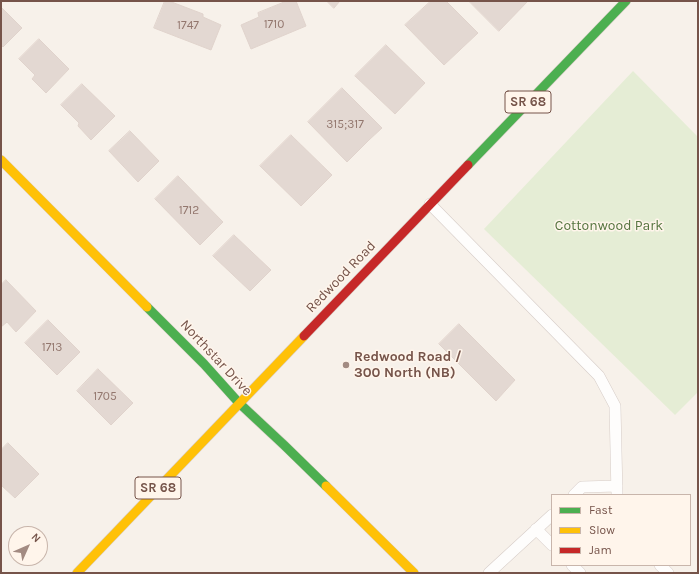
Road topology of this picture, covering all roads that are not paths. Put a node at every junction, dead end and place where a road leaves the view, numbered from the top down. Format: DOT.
graph roads {
  1 [pos="626,1"];
  2 [pos="1,160"];
  3 [pos="430,204"];
  4 [pos="239,403"];
  5 [pos="617,490"];
  6 [pos="575,494"];
  7 [pos="551,516"];
  8 [pos="536,530"];
  9 [pos="551,544"];
  10 [pos="77,573"];
  11 [pos="414,573"];
  12 [pos="490,573"];
  1 -- 3 [label="main road, Redwood Road / SR 68"];
  2 -- 4 [label="main road, Northstar Drive"];
  3 -- 4 [label="main road, Redwood Road / SR 68"];
  3 -- 5 [label="lane"];
  4 -- 10 [label="main road, Redwood Road / SR 68"];
  4 -- 11 [label="main road, Northstar Drive"];
  5 -- 6 [label="lane"];
  7 -- 8 [label="lane"];
  8 -- 9 [label="lane"];
  8 -- 12 [label="lane"];
}
